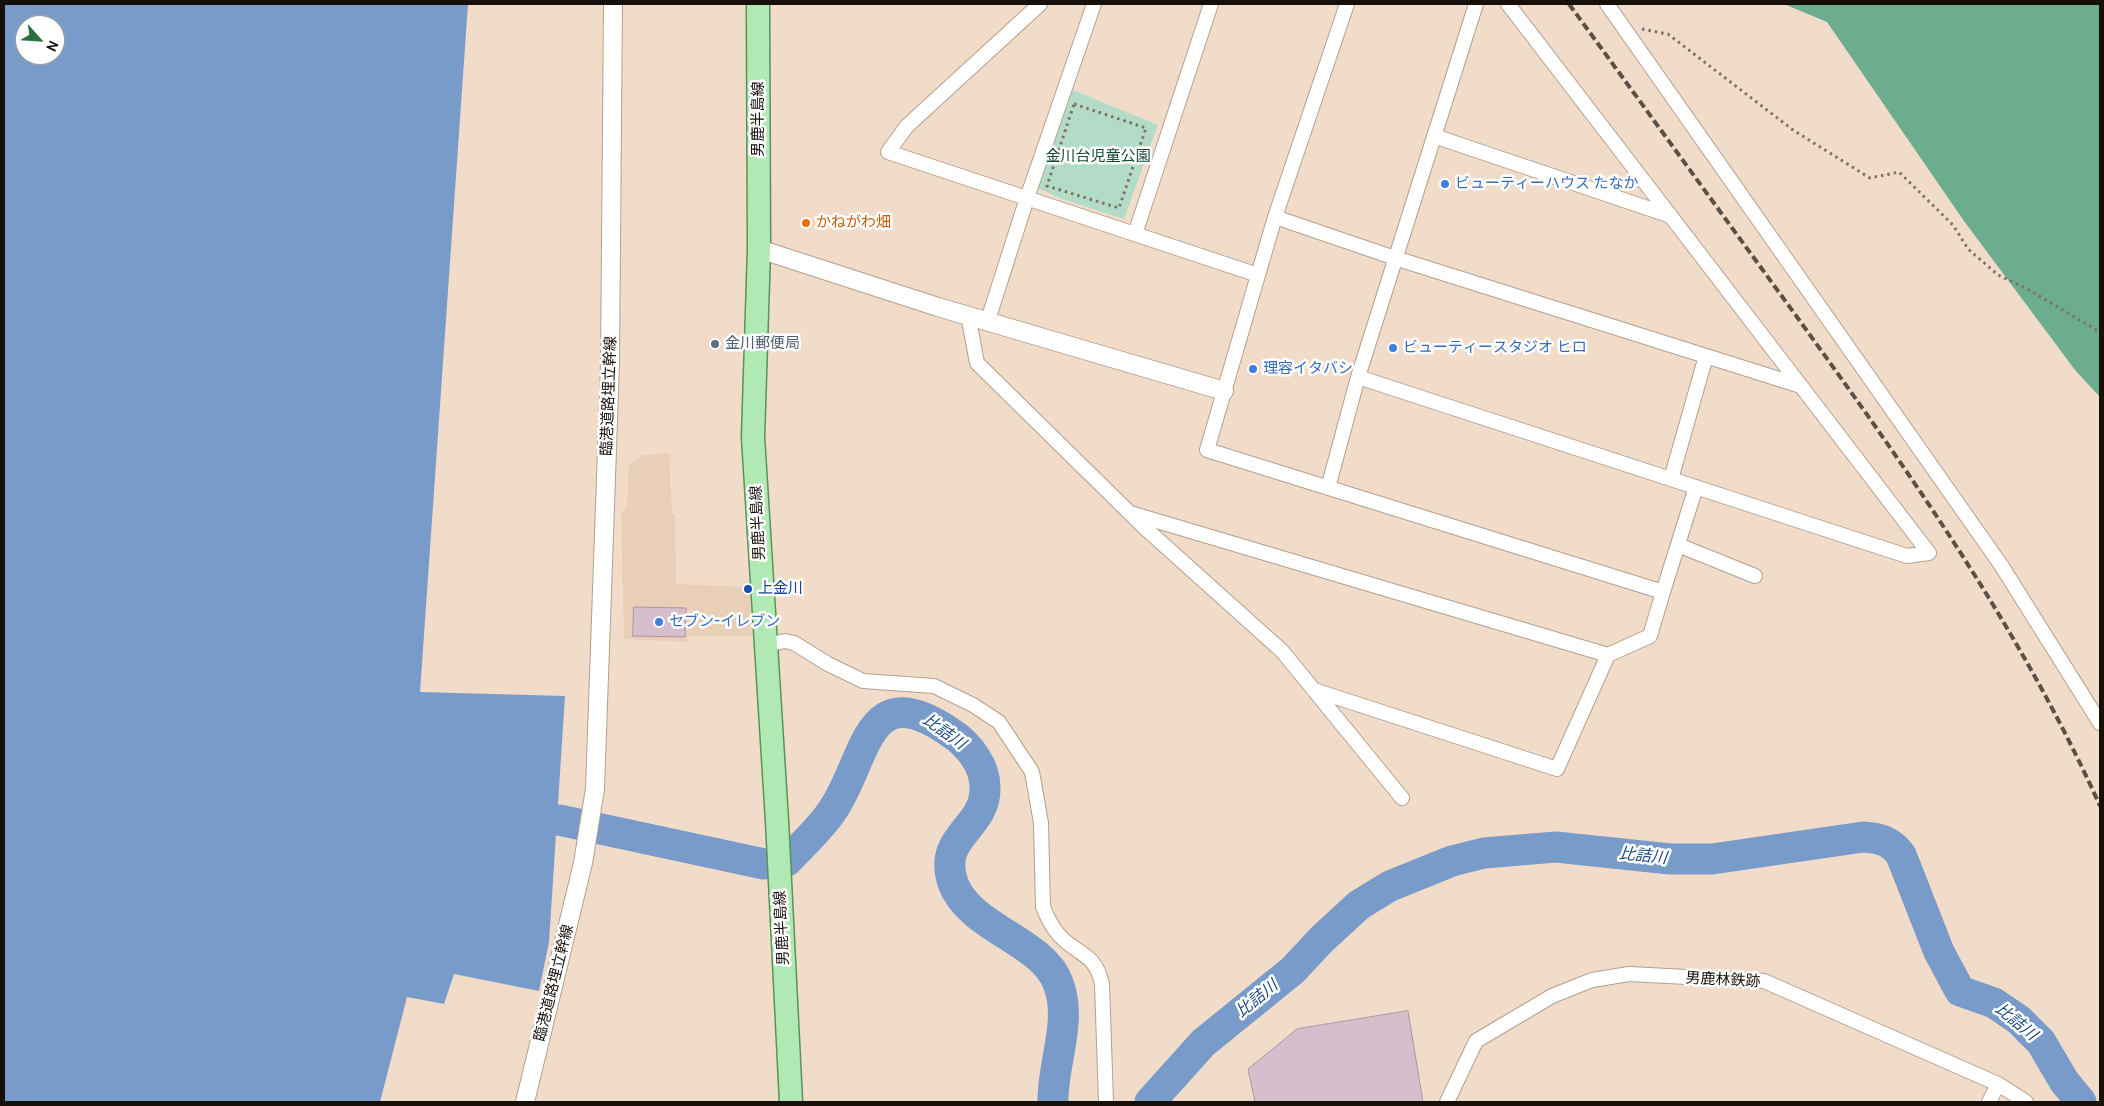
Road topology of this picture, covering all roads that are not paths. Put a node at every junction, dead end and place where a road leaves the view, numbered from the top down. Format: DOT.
graph roads {
  1 [pos="613,4"];
  2 [pos="758,4"];
  3 [pos="1040,4"];
  4 [pos="1094,4"];
  5 [pos="1211,4"];
  6 [pos="1347,4"];
  7 [pos="1476,4"];
  8 [pos="1508,4"];
  9 [pos="1607,4"];
  10 [pos="1434,136"];
  11 [pos="1027,198"];
  12 [pos="1671,216"];
  13 [pos="1275,217"];
  14 [pos="1135,234"];
  15 [pos="759,249"];
  16 [pos="1396,258"];
  17 [pos="1258,275"];
  18 [pos="968,315"];
  19 [pos="988,320"];
  20 [pos="1706,356"];
  21 [pos="1358,377"];
  22 [pos="1801,386"];
  23 [pos="1224,391"];
  24 [pos="1671,479"];
  25 [pos="1696,487"];
  26 [pos="1328,488"];
  27 [pos="1130,513"];
  28 [pos="1678,545"];
  29 [pos="1755,576"];
  30 [pos="1664,592"];
  31 [pos="766,646"];
  32 [pos="1608,656"];
  33 [pos="1314,690"];
  34 [pos="2100,723"];
  35 [pos="1402,798"];
  36 [pos="1998,1084"];
  37 [pos="524,1102"];
  38 [pos="791,1102"];
  39 [pos="1106,1102"];
  40 [pos="1447,1102"];
  41 [pos="1989,1102"];
  42 [pos="2026,1102"];
  1 -- 37 [label="street, 臨港道路埋立幹線"];
  2 -- 15 [label="main road, 男鹿半島線"];
  3 -- 11 [label="street"];
  4 -- 11 [label="street"];
  5 -- 14 [label="street"];
  6 -- 13 [label="street"];
  7 -- 10 [label="street"];
  8 -- 12 [label="street"];
  9 -- 34 [label="street"];
  10 -- 12 [label="street"];
  10 -- 16 [label="street"];
  11 -- 14 [label="street"];
  11 -- 19 [label="street"];
  12 -- 22 [label="street"];
  13 -- 16 [label="street"];
  13 -- 17 [label="street"];
  14 -- 17 [label="street"];
  15 -- 18 [label="street"];
  15 -- 31 [label="main road, 男鹿半島線"];
  16 -- 20 [label="street"];
  16 -- 21 [label="street"];
  17 -- 23 [label="street"];
  18 -- 19 [label="street"];
  18 -- 27 [label="street"];
  19 -- 23 [label="street"];
  20 -- 22 [label="street"];
  20 -- 24 [label="street"];
  21 -- 24 [label="street"];
  21 -- 26 [label="street"];
  22 -- 25 [label="street"];
  23 -- 26 [label="street"];
  24 -- 25 [label="street"];
  25 -- 28 [label="street"];
  26 -- 30 [label="street"];
  27 -- 32 [label="street"];
  27 -- 33 [label="street"];
  28 -- 29 [label="street"];
  28 -- 30 [label="street"];
  30 -- 32 [label="street"];
  31 -- 38 [label="main road, 男鹿半島線"];
  31 -- 39 [label="street"];
  32 -- 33 [label="street"];
  33 -- 35 [label="street"];
  36 -- 40 [label="street, 男鹿林鉄跡"];
  36 -- 41 [label="street"];
  36 -- 42 [label="street, 男鹿林鉄跡"];
}
